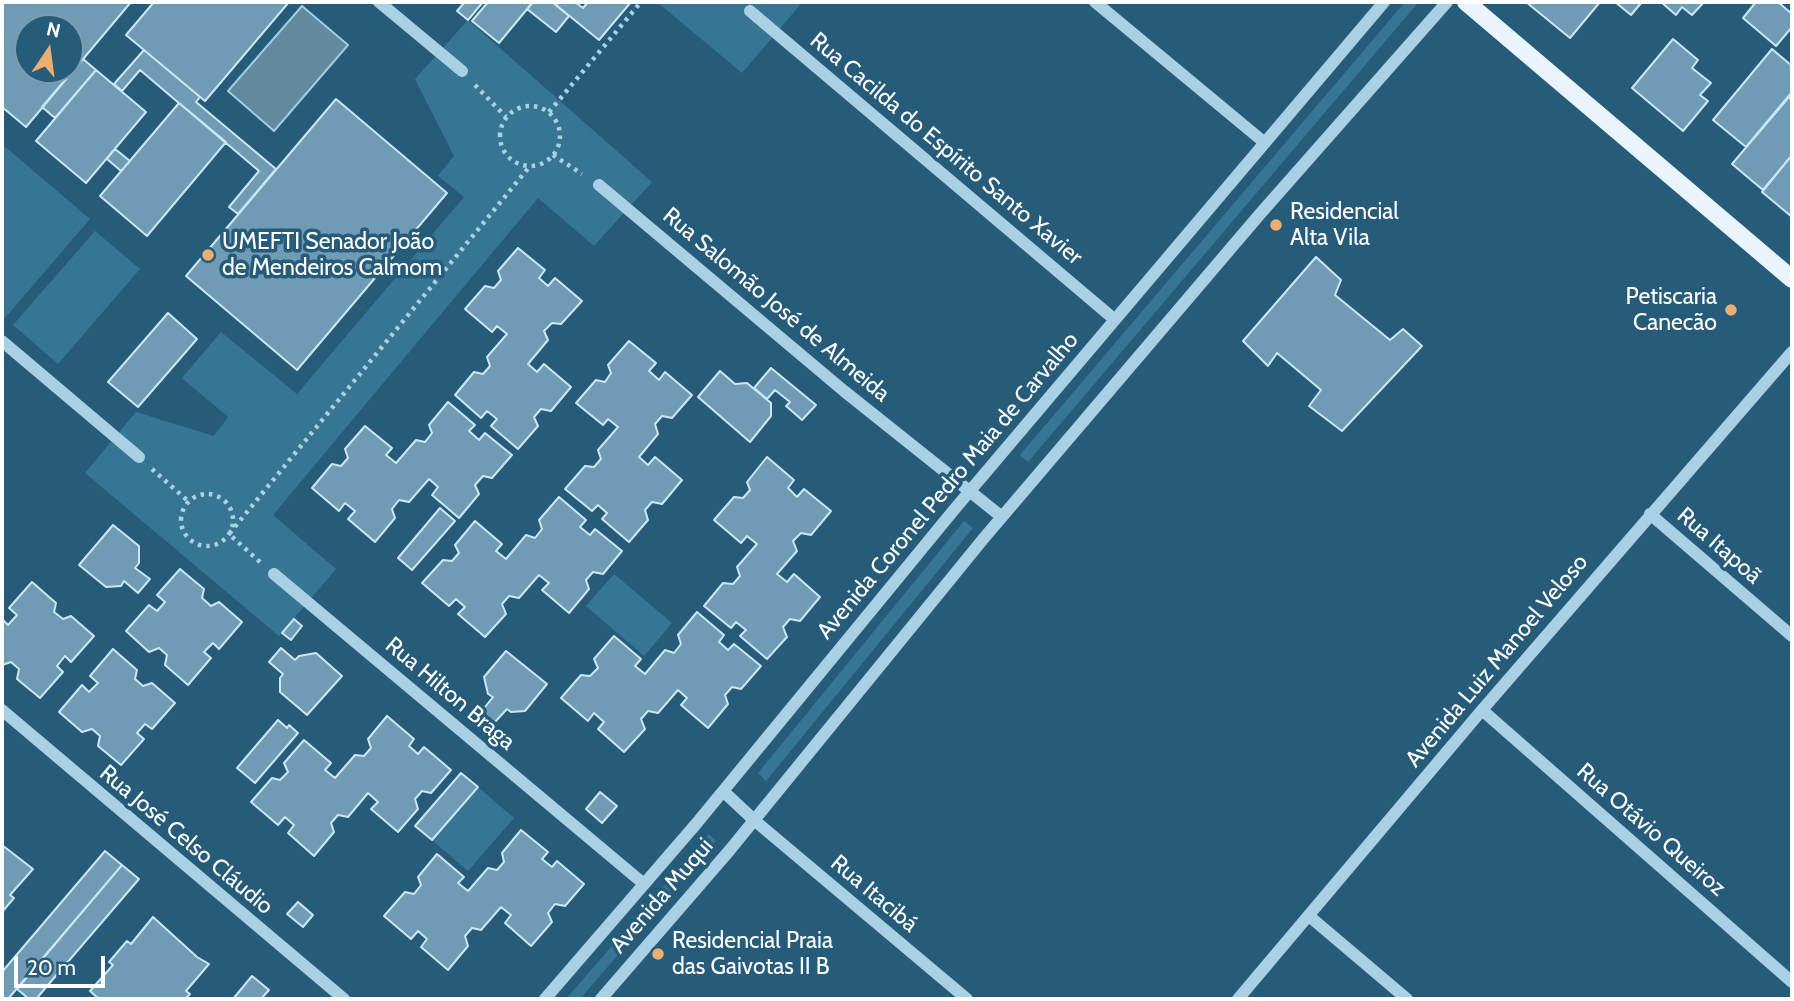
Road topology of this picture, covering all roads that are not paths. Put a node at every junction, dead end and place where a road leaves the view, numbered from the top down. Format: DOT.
graph roads {
  1 [pos="380,2"];
  2 [pos="1095,2"];
  3 [pos="1384,2"];
  4 [pos="1447,2"];
  5 [pos="1466,2"];
  6 [pos="750,11"];
  7 [pos="462,71"];
  8 [pos="1265,143"];
  9 [pos="599,185"];
  10 [pos="1792,279"];
  11 [pos="1115,319"];
  12 [pos="2,341"];
  13 [pos="1792,352"];
  14 [pos="139,457"];
  15 [pos="970,490"];
  16 [pos="1650,514"];
  17 [pos="1002,517"];
  18 [pos="274,574"];
  19 [pos="1792,636"];
  20 [pos="2,710"];
  21 [pos="1482,710"];
  22 [pos="723,791"];
  23 [pos="754,820"];
  24 [pos="645,884"];
  25 [pos="1309,916"];
  26 [pos="1792,982"];
  27 [pos="344,999"];
  28 [pos="545,999"];
  29 [pos="601,999"];
  30 [pos="967,999"];
  31 [pos="1238,999"];
  32 [pos="1407,999"];
  1 -- 7 [label="street"];
  2 -- 8 [label="street"];
  3 -- 8 [label="street, Avenida Coronel Pedro Maia de Carvalho"];
  4 -- 17 [label="street"];
  5 -- 10 [label="main road"];
  6 -- 11 [label="street, Rua Cacilda do Espírito Santo Xavier"];
  8 -- 11 [label="street, Avenida Coronel Pedro Maia de Carvalho"];
  9 -- 15 [label="street, Rua Salomão José de Almeida"];
  11 -- 15 [label="street, Avenida Coronel Pedro Maia de Carvalho"];
  12 -- 14 [label="street"];
  13 -- 16 [label="street, Avenida Luiz Manoel Veloso"];
  15 -- 17 [label="street, Rua Salomão José de Almeida"];
  15 -- 22 [label="street, Avenida Coronel Pedro Maia de Carvalho"];
  16 -- 19 [label="street, Rua Itapoã"];
  16 -- 21 [label="street, Avenida Luiz Manoel Veloso"];
  17 -- 23 [label="street"];
  18 -- 24 [label="street, Rua Hilton Braga"];
  20 -- 27 [label="street, Rua José Celso Cláudio"];
  21 -- 25 [label="street, Avenida Luiz Manoel Veloso"];
  21 -- 26 [label="street, Rua Otávio Queiroz"];
  22 -- 23 [label="street, Rua Itacibá"];
  22 -- 24 [label="street, Avenida Coronel Pedro Maia de Carvalho"];
  23 -- 29 [label="street, Avenida Muqui"];
  23 -- 30 [label="street, Rua Itacibá"];
  24 -- 28 [label="street, Avenida Coronel Pedro Maia de Carvalho"];
  25 -- 31 [label="street, Avenida Luiz Manoel Veloso"];
  25 -- 32 [label="street"];
}
